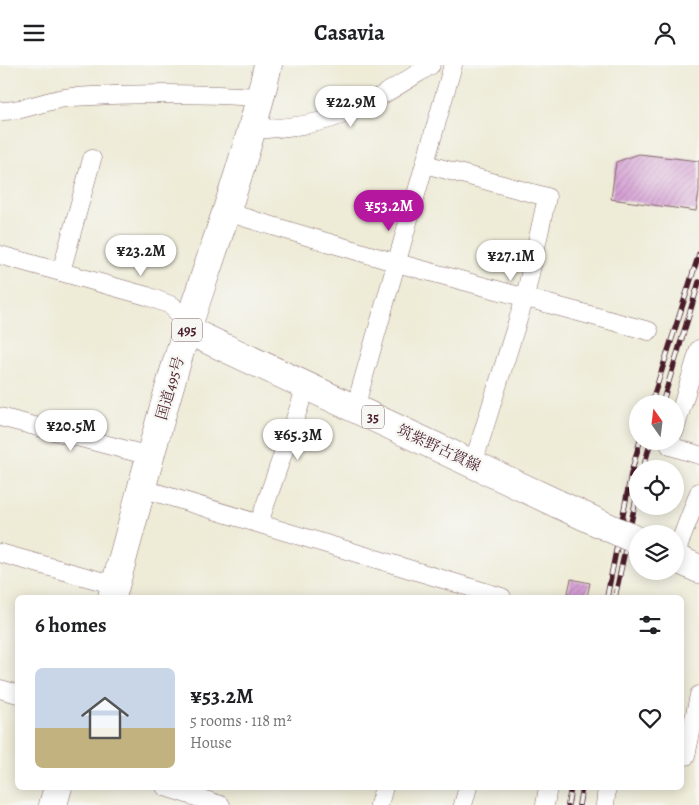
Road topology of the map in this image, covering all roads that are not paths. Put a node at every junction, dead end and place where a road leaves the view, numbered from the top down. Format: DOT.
graph roads {
  1 [pos="268,65"];
  2 [pos="432,65"];
  3 [pos="453,65"];
  4 [pos="261,97"];
  5 [pos="0,111"];
  6 [pos="251,130"];
  7 [pos="92,159"];
  8 [pos="425,164"];
  9 [pos="226,212"];
  10 [pos="0,255"];
  11 [pos="397,263"];
  12 [pos="61,272"];
  13 [pos="525,297"];
  14 [pos="187,330"];
  15 [pos="649,331"];
  16 [pos="699,349"];
  17 [pos="306,387"];
  18 [pos="684,399"];
  19 [pos="355,409"];
  20 [pos="0,417"];
  21 [pos="683,450"];
  22 [pos="699,455"];
  23 [pos="150,457"];
  24 [pos="473,464"];
  25 [pos="141,488"];
  26 [pos="699,492"];
  27 [pos="259,523"];
  28 [pos="684,533"];
  29 [pos="629,537"];
  30 [pos="0,553"];
  31 [pos="684,562"];
  32 [pos="699,569"];
  33 [pos="114,591"];
  34 [pos="495,595"];
  35 [pos="0,689"];
  36 [pos="15,694"];
  37 [pos="699,695"];
  38 [pos="684,756"];
  39 [pos="57,790"];
  40 [pos="174,790"];
  41 [pos="383,790"];
  42 [pos="467,790"];
  43 [pos="548,790"];
  44 [pos="607,790"];
  45 [pos="53,805"];
  46 [pos="221,805"];
  47 [pos="379,805"];
  48 [pos="463,805"];
  49 [pos="545,805"];
  50 [pos="605,805"];
  1 -- 4 [label="main road, 国道495号 / 495"];
  2 -- 6 [label="street"];
  3 -- 8 [label="street"];
  4 -- 5 [label="street"];
  4 -- 6 [label="main road, 国道495号 / 495"];
  6 -- 9 [label="main road, 国道495号 / 495"];
  7 -- 12 [label="street"];
  8 -- 11 [label="street"];
  8 -- 13 [label="street"];
  9 -- 11 [label="street"];
  9 -- 14 [label="main road, 国道495号 / 495"];
  10 -- 12 [label="street"];
  11 -- 13 [label="street"];
  11 -- 19 [label="street"];
  12 -- 14 [label="street"];
  13 -- 15 [label="street"];
  13 -- 24 [label="street"];
  14 -- 17 [label="main road, 筑紫野古賀線 / 35"];
  14 -- 23 [label="main road, 国道495号 / 495"];
  16 -- 18 [label="street"];
  17 -- 19 [label="main road, 筑紫野古賀線 / 35"];
  17 -- 27 [label="street"];
  19 -- 24 [label="main road, 筑紫野古賀線 / 35"];
  20 -- 23 [label="street"];
  21 -- 22 [label="street"];
  23 -- 25 [label="main road, 国道495号 / 495"];
  24 -- 29 [label="main road, 筑紫野古賀線 / 35, bridge"];
  25 -- 27 [label="street"];
  25 -- 33 [label="main road, 国道495号 / 495"];
  26 -- 28 [label="street"];
  27 -- 34 [label="street"];
  30 -- 33 [label="street"];
  31 -- 32 [label="main road"];
  35 -- 36 [label="street"];
  37 -- 38 [label="street"];
  39 -- 45 [label="main road"];
  40 -- 46 [label="street"];
  41 -- 47 [label="street"];
  42 -- 48 [label="street"];
  43 -- 49 [label="street"];
  44 -- 50 [label="street"];
}
